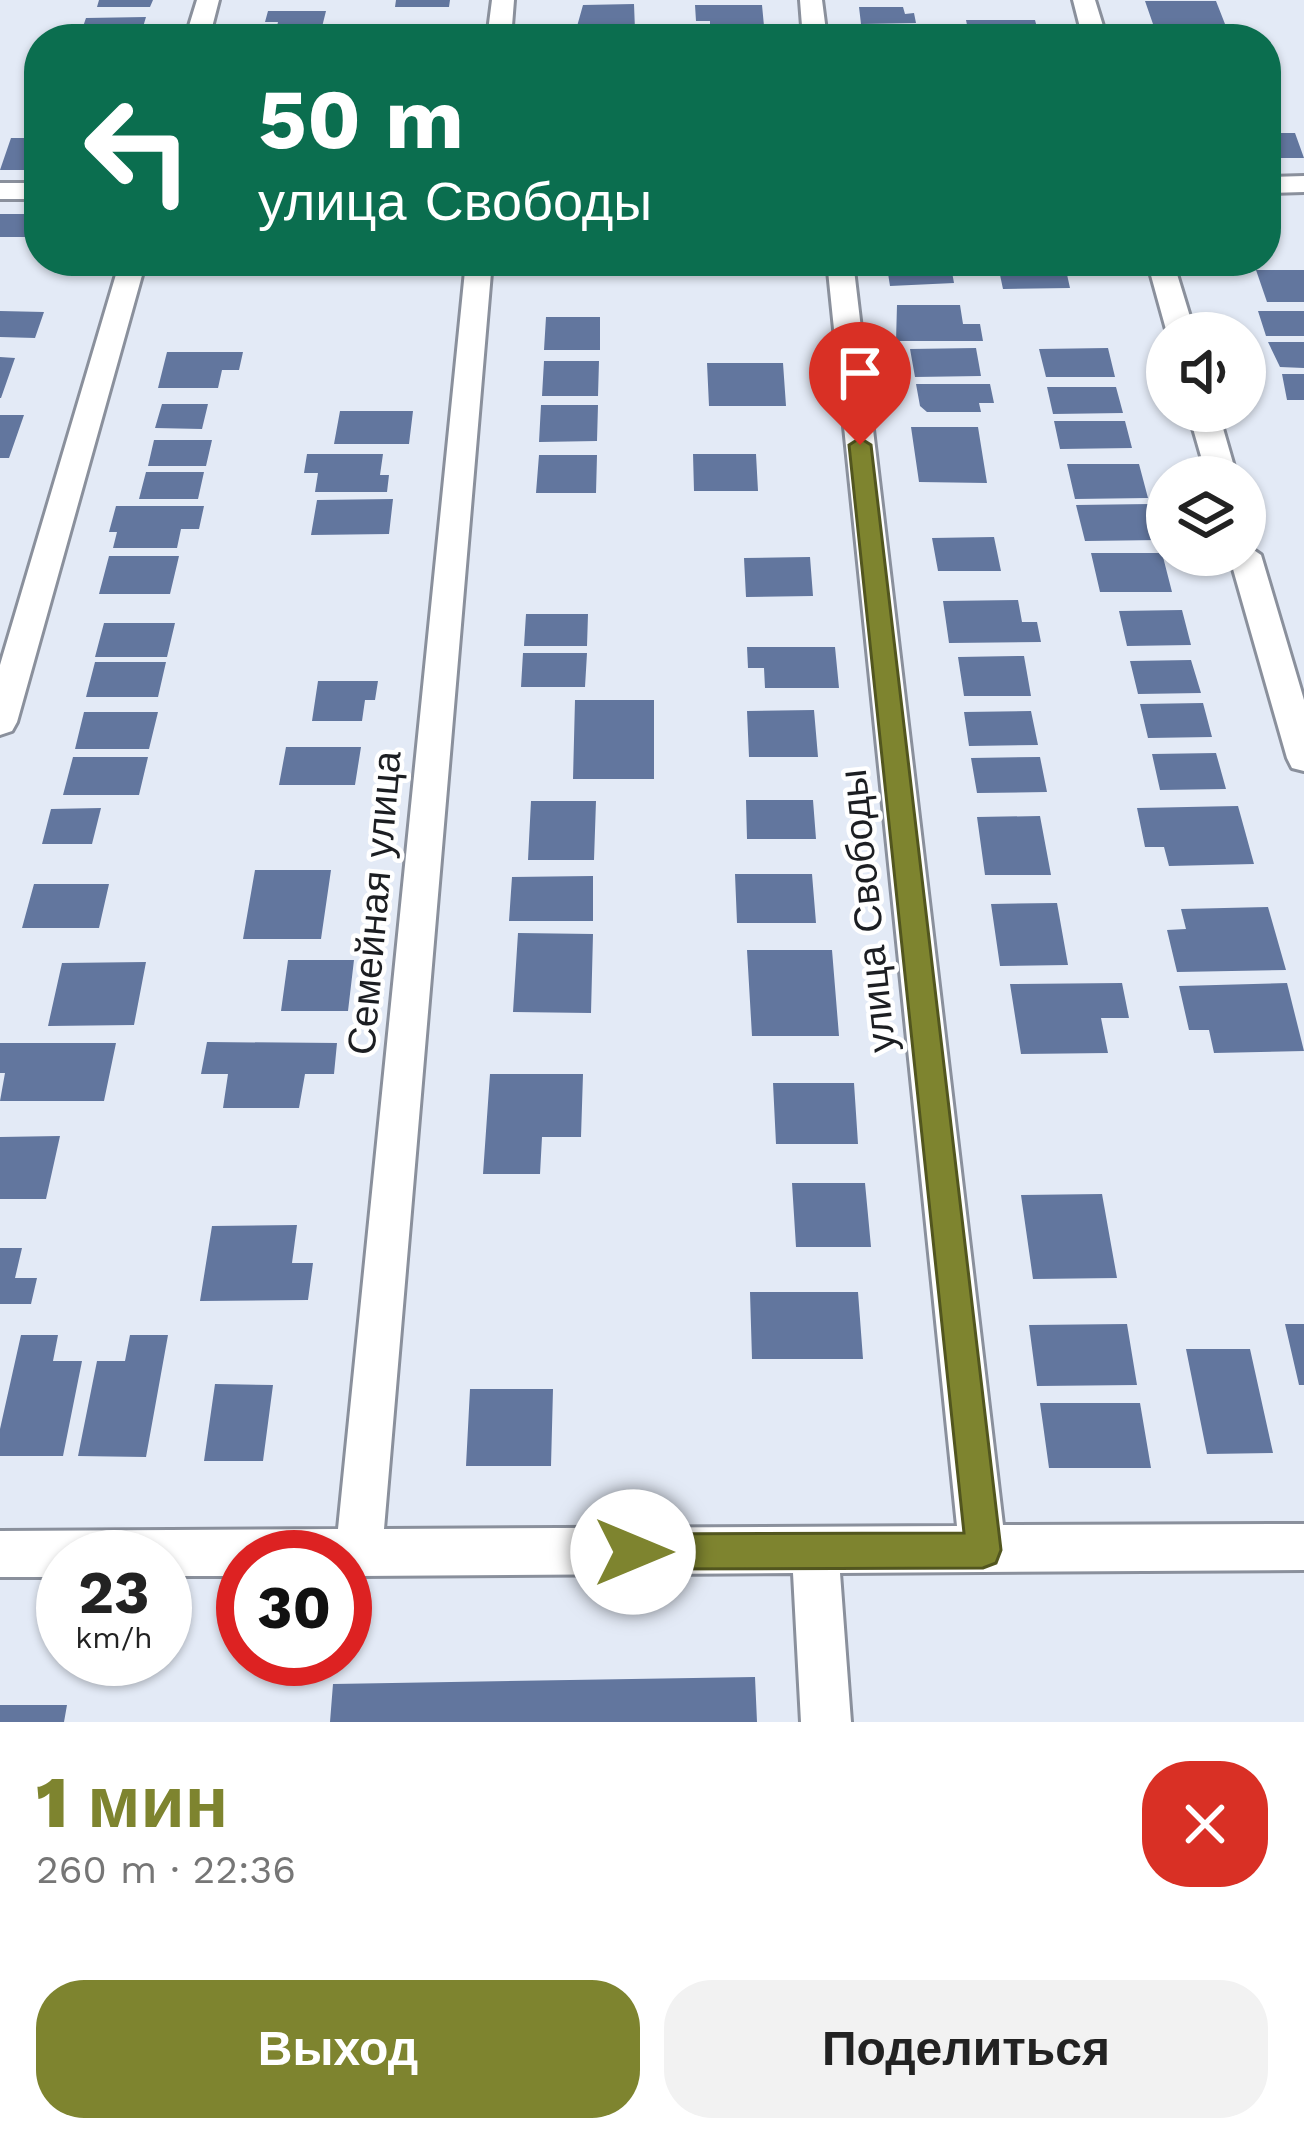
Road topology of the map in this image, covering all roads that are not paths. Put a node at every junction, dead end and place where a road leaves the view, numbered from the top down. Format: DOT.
graph roads {
  1 [pos="129,276"];
  2 [pos="478,276"];
  3 [pos="842,276"];
  4 [pos="1164,276"];
  5 [pos="1174,312"];
  6 [pos="1251,576"];
  7 [pos="0,722"];
  8 [pos="1304,758"];
  9 [pos="361,1530"];
  10 [pos="1304,1546"];
  11 [pos="983,1550"];
  12 [pos="815,1551"];
  13 [pos="372,1552"];
  14 [pos="216,1553"];
  15 [pos="0,1554"];
  16 [pos="826,1722"];
  1 -- 7 [label="street"];
  2 -- 9 [label="street, Семейная улица"];
  3 -- 11 [label="street, улица Свободы"];
  4 -- 5 [label="street"];
  6 -- 8 [label="street"];
  10 -- 11 [label="street"];
  11 -- 12 [label="street"];
  12 -- 13 [label="street"];
  12 -- 16 [label="street"];
  14 -- 15 [label="street"];
}
